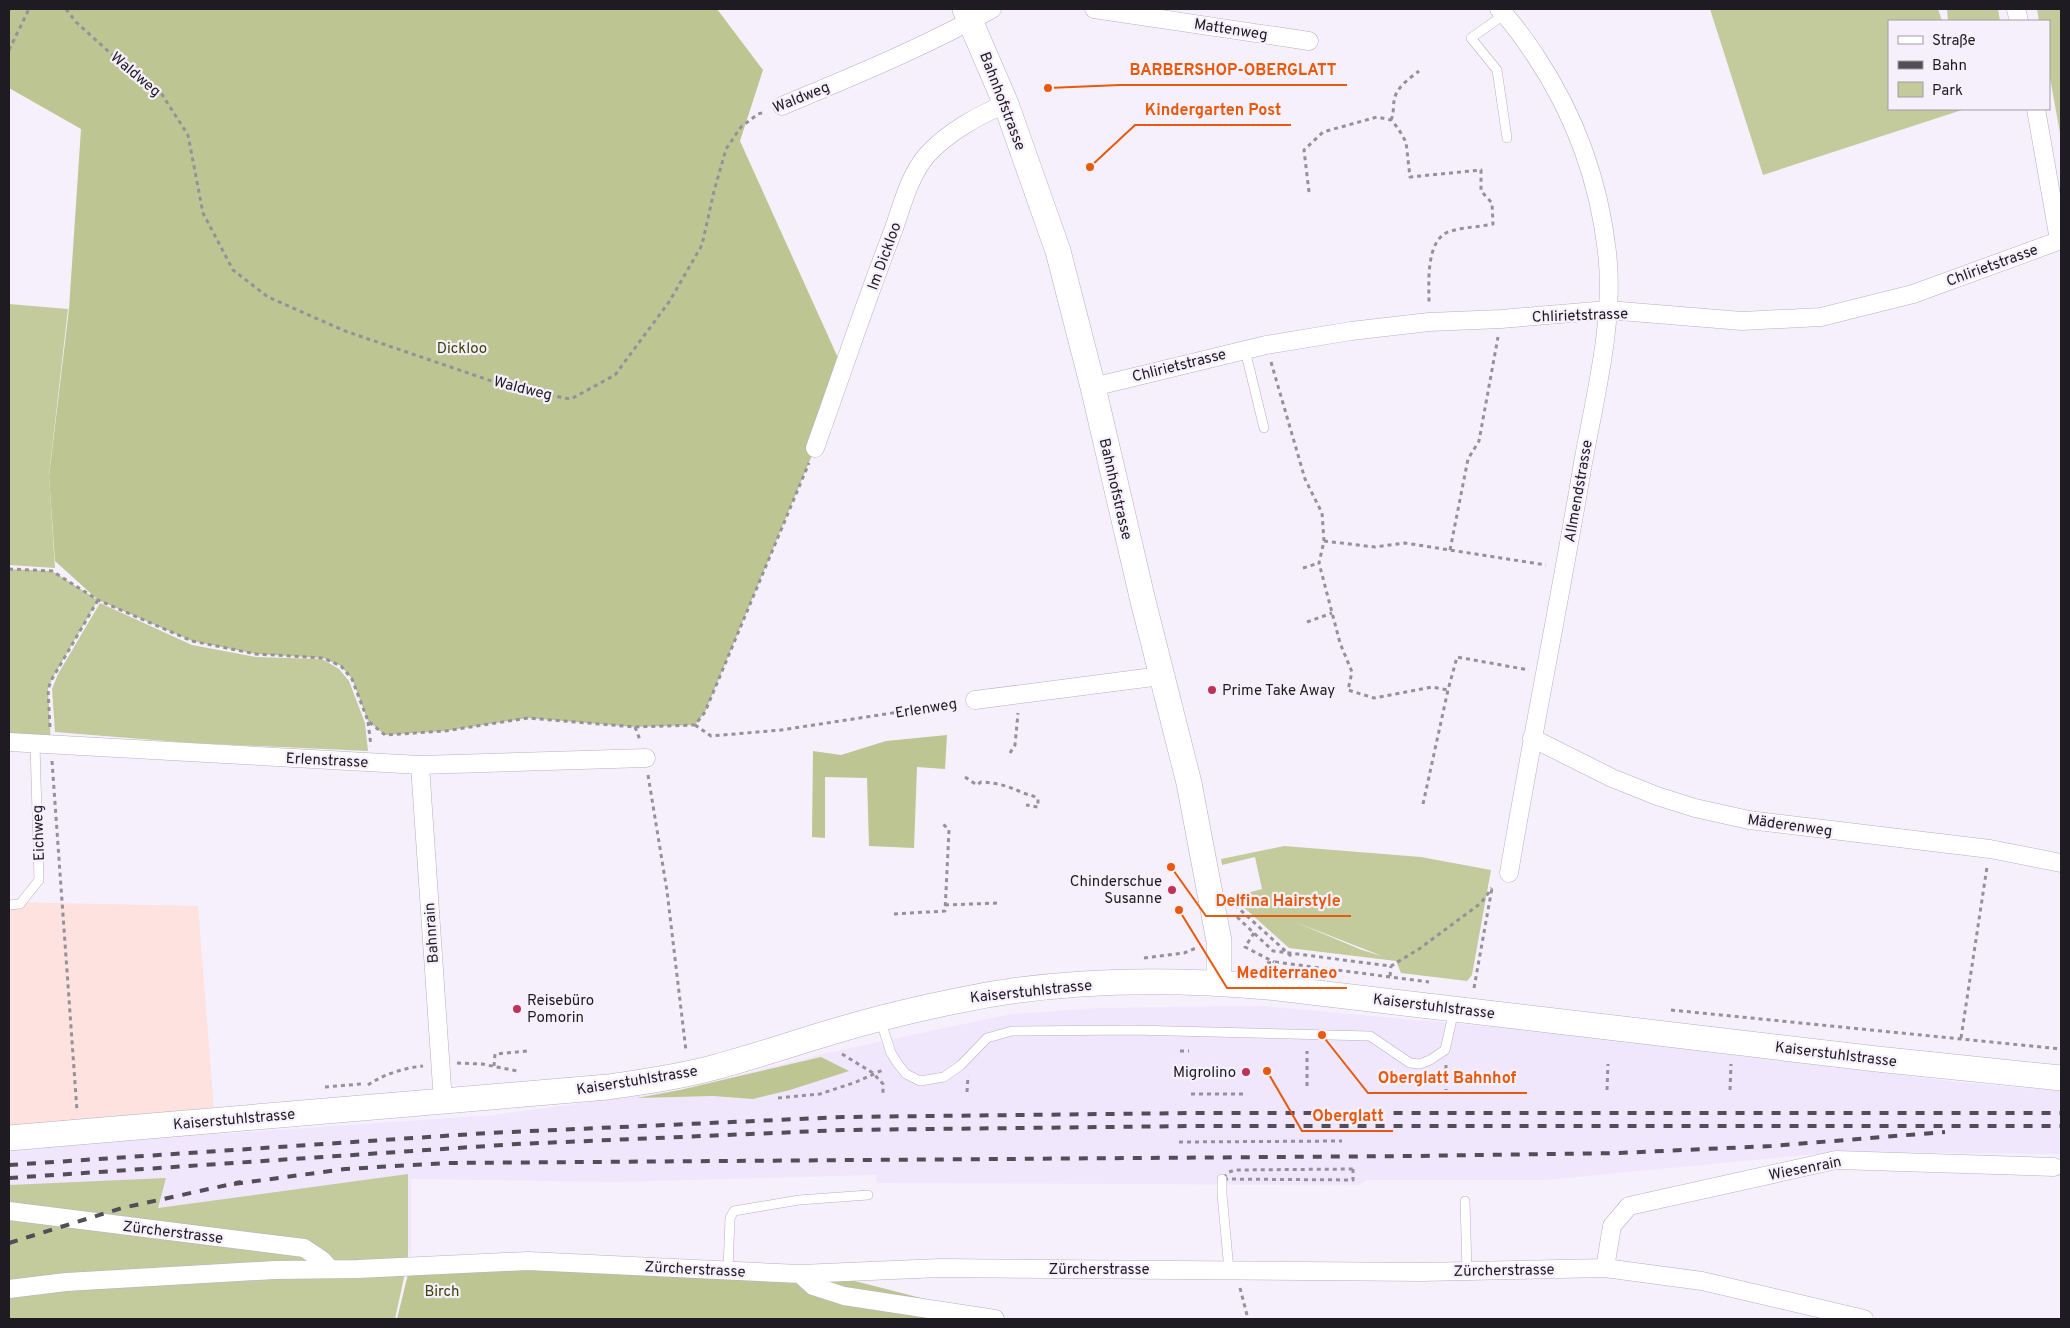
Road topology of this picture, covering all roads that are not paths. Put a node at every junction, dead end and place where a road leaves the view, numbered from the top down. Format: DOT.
graph roads {
  1 [pos="1094,9"];
  2 [pos="1502,11"];
  3 [pos="976,13"];
  4 [pos="1309,41"];
  5 [pos="1006,104"];
  6 [pos="782,106"];
  7 [pos="2036,110"];
  8 [pos="1507,138"];
  9 [pos="2060,240"];
  10 [pos="1608,310"];
  11 [pos="1245,350"];
  12 [pos="1093,386"];
  13 [pos="1264,428"];
  14 [pos="815,448"];
  15 [pos="1161,676"];
  16 [pos="975,700"];
  17 [pos="1532,738"];
  18 [pos="9,742"];
  19 [pos="43,745"];
  20 [pos="646,758"];
  21 [pos="420,765"];
  22 [pos="2061,863"];
  23 [pos="1509,873"];
  24 [pos="9,905"];
  25 [pos="1219,983"];
  26 [pos="1455,1008"];
  27 [pos="880,1019"];
  28 [pos="2061,1078"];
  29 [pos="443,1102"];
  30 [pos="9,1138"];
  31 [pos="2054,1167"];
  32 [pos="1222,1180"];
  33 [pos="868,1195"];
  34 [pos="1465,1201"];
  35 [pos="9,1211"];
  36 [pos="1605,1268"];
  37 [pos="330,1269"];
  38 [pos="728,1270"];
  39 [pos="1229,1270"];
  40 [pos="1467,1271"];
  41 [pos="800,1274"];
  42 [pos="9,1289"];
  43 [pos="995,1319"];
  44 [pos="1864,1319"];
  1 -- 4 [label="street, Mattenweg"];
  2 -- 8 [label="lane"];
  2 -- 10 [label="street, Allmendstrasse"];
  3 -- 5 [label="main road, Bahnhofstrasse"];
  3 -- 6 [label="street, Waldweg"];
  5 -- 12 [label="main road, Bahnhofstrasse"];
  5 -- 14 [label="street, Im Dickloo"];
  7 -- 9 [label="street"];
  9 -- 10 [label="street, Chlirietstrasse"];
  10 -- 11 [label="street, Chlirietstrasse"];
  10 -- 17 [label="street, Allmendstrasse"];
  11 -- 12 [label="street, Chlirietstrasse"];
  11 -- 13 [label="lane"];
  12 -- 15 [label="main road, Bahnhofstrasse"];
  15 -- 16 [label="street, Erlenweg"];
  15 -- 25 [label="main road, Bahnhofstrasse"];
  17 -- 22 [label="street, Mäderenweg"];
  17 -- 23 [label="street, Allmendstrasse"];
  18 -- 19 [label="street, Erlenstrasse"];
  19 -- 21 [label="street, Erlenstrasse"];
  19 -- 24 [label="lane, Eichweg"];
  20 -- 21 [label="street, Erlenstrasse"];
  21 -- 29 [label="street, Bahnrain"];
  25 -- 26 [label="main road, Kaiserstuhlstrasse"];
  25 -- 27 [label="main road, Kaiserstuhlstrasse"];
  26 -- 27 [label="lane"];
  26 -- 28 [label="main road, Kaiserstuhlstrasse"];
  27 -- 29 [label="main road, Kaiserstuhlstrasse"];
  29 -- 30 [label="main road, Kaiserstuhlstrasse"];
  31 -- 36 [label="street, Wiesenrain"];
  32 -- 39 [label="lane"];
  33 -- 38 [label="lane"];
  34 -- 40 [label="lane"];
  35 -- 37 [label="street, Zürcherstrasse"];
  36 -- 40 [label="street, Zürcherstrasse"];
  36 -- 44 [label="street, Zürcherstrasse"];
  37 -- 38 [label="street, Zürcherstrasse"];
  37 -- 42 [label="street, Zürcherstrasse"];
  38 -- 41 [label="street, Zürcherstrasse"];
  39 -- 40 [label="street, Zürcherstrasse"];
  39 -- 41 [label="street, Zürcherstrasse"];
  41 -- 43 [label="street"];
}
